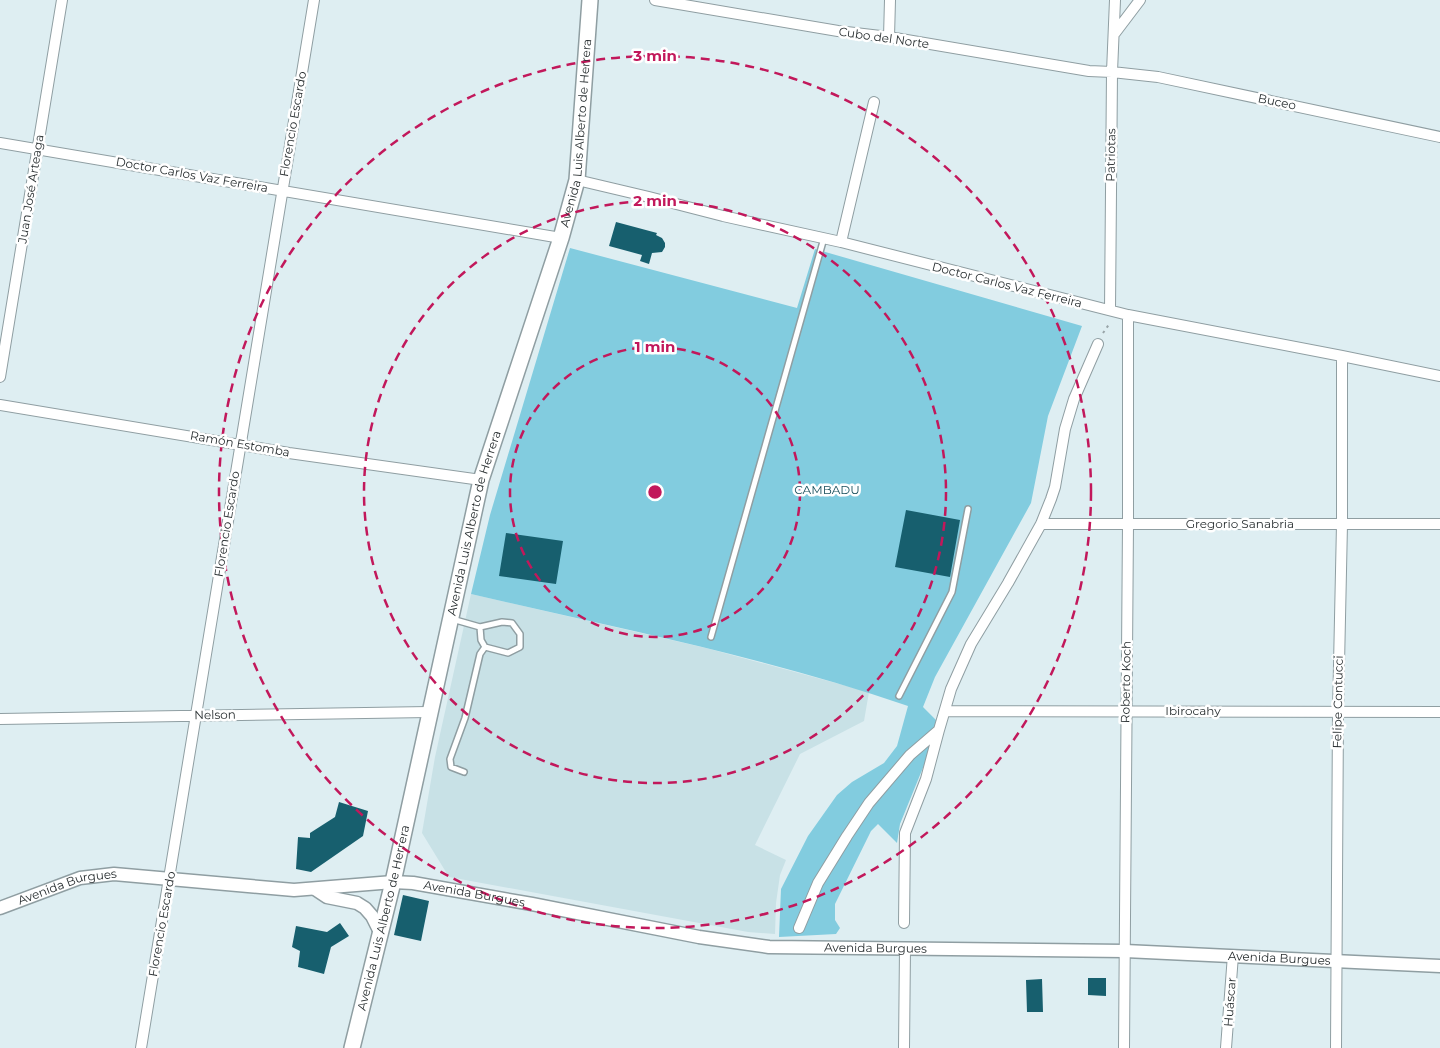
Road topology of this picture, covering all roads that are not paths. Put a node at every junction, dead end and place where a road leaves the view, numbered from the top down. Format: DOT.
graph roads {
  1 [pos="62,0"];
  2 [pos="314,0"];
  3 [pos="590,0"];
  4 [pos="655,0"];
  5 [pos="890,0"];
  6 [pos="1115,0"];
  7 [pos="1140,0"];
  8 [pos="1115,33"];
  9 [pos="889,37"];
  10 [pos="1112,72"];
  11 [pos="874,102"];
  12 [pos="1440,137"];
  13 [pos="0,143"];
  14 [pos="38,148"];
  15 [pos="577,180"];
  16 [pos="282,190"];
  17 [pos="561,238"];
  18 [pos="824,238"];
  19 [pos="841,242"];
  20 [pos="1110,310"];
  21 [pos="1128,315"];
  22 [pos="1098,344"];
  23 [pos="1342,356"];
  24 [pos="1440,376"];
  25 [pos="0,377"];
  26 [pos="0,405"];
  27 [pos="240,444"];
  28 [pos="482,480"];
  29 [pos="968,509"];
  30 [pos="1041,524"];
  31 [pos="1128,524"];
  32 [pos="1342,524"];
  33 [pos="1440,524"];
  34 [pos="450,618"];
  35 [pos="480,627"];
  36 [pos="711,637"];
  37 [pos="485,648"];
  38 [pos="899,696"];
  39 [pos="1126,710"];
  40 [pos="945,711"];
  41 [pos="429,712"];
  42 [pos="1338,712"];
  43 [pos="1440,712"];
  44 [pos="196,715"];
  45 [pos="0,719"];
  46 [pos="939,730"];
  47 [pos="464,772"];
  48 [pos="170,878"];
  49 [pos="393,882"];
  50 [pos="315,889"];
  51 [pos="0,908"];
  52 [pos="904,923"];
  53 [pos="799,928"];
  54 [pos="380,932"];
  55 [pos="904,949"];
  56 [pos="1125,951"];
  57 [pos="1233,955"];
  58 [pos="1337,961"];
  59 [pos="1440,966"];
  60 [pos="141,1048"];
  61 [pos="352,1048"];
  62 [pos="904,1048"];
  63 [pos="1124,1048"];
  64 [pos="1226,1048"];
  65 [pos="1336,1048"];
  1 -- 14 [label="street, Juan José Arteaga"];
  2 -- 16 [label="street, Florencio Escardo"];
  3 -- 15 [label="main road, Avenida Luis Alberto de Herrera"];
  4 -- 9 [label="street, Cubo del Norte"];
  5 -- 9 [label="street"];
  6 -- 8 [label="street, Patriotas"];
  7 -- 8 [label="street"];
  8 -- 10 [label="street, Patriotas"];
  9 -- 10 [label="street, Cubo del Norte"];
  10 -- 12 [label="street, Buceo"];
  10 -- 20 [label="street, Patriotas"];
  11 -- 19 [label="street"];
  13 -- 14 [label="street, Doctor Carlos Vaz Ferreira"];
  14 -- 16 [label="street, Doctor Carlos Vaz Ferreira"];
  14 -- 25 [label="street, Juan José Arteaga"];
  15 -- 17 [label="main road, Avenida Luis Alberto de Herrera"];
  15 -- 18 [label="street, Doctor Carlos Vaz Ferreira"];
  16 -- 17 [label="street, Doctor Carlos Vaz Ferreira"];
  16 -- 27 [label="street, Florencio Escardo"];
  17 -- 28 [label="main road, Avenida Luis Alberto de Herrera"];
  18 -- 19 [label="street, Doctor Carlos Vaz Ferreira"];
  18 -- 36 [label="lane"];
  19 -- 20 [label="street, Doctor Carlos Vaz Ferreira"];
  20 -- 21 [label="street, Doctor Carlos Vaz Ferreira"];
  21 -- 23 [label="street, Doctor Carlos Vaz Ferreira"];
  21 -- 31 [label="street, Roberto Koch"];
  22 -- 30 [label="street"];
  23 -- 24 [label="street, Doctor Carlos Vaz Ferreira"];
  23 -- 32 [label="street, Felipe Contucci"];
  26 -- 27 [label="street, Ramón Estomba"];
  27 -- 28 [label="street, Ramón Estomba"];
  27 -- 44 [label="street, Florencio Escardo"];
  28 -- 34 [label="main road, Avenida Luis Alberto de Herrera"];
  29 -- 38 [label="lane"];
  30 -- 31 [label="street, Gregorio Sanabria"];
  30 -- 40 [label="street"];
  31 -- 32 [label="street, Gregorio Sanabria"];
  31 -- 39 [label="street, Roberto Koch"];
  32 -- 33 [label="street, Gregorio Sanabria"];
  32 -- 42 [label="street, Felipe Contucci"];
  34 -- 35 [label="lane"];
  34 -- 41 [label="main road, Avenida Luis Alberto de Herrera"];
  35 -- 37 [label="lane"];
  35 -- 37 [label="lane"];
  37 -- 47 [label="lane"];
  39 -- 40 [label="street, Ibirocahy"];
  39 -- 42 [label="street, Ibirocahy"];
  39 -- 56 [label="street, Roberto Koch"];
  40 -- 46 [label="street"];
  41 -- 44 [label="street, Nelson"];
  41 -- 49 [label="main road, Avenida Luis Alberto de Herrera"];
  42 -- 43 [label="street, Ibirocahy"];
  42 -- 58 [label="street, Felipe Contucci"];
  44 -- 45 [label="street, Nelson"];
  44 -- 48 [label="street, Florencio Escardo"];
  46 -- 52 [label="street"];
  46 -- 53 [label="street"];
  48 -- 50 [label="street, Avenida Burgues"];
  48 -- 51 [label="street, Avenida Burgues"];
  48 -- 60 [label="street, Florencio Escardo"];
  49 -- 50 [label="street, Avenida Burgues"];
  49 -- 54 [label="main road, Avenida Luis Alberto de Herrera"];
  49 -- 55 [label="street, Avenida Burgues"];
  50 -- 54 [label="street, Avenida Burgues"];
  54 -- 61 [label="main road, Avenida Luis Alberto de Herrera"];
  55 -- 56 [label="street, Avenida Burgues"];
  55 -- 62 [label="street"];
  56 -- 57 [label="street, Avenida Burgues"];
  56 -- 63 [label="street, Roberto Koch"];
  57 -- 58 [label="street, Avenida Burgues"];
  57 -- 64 [label="street, Huáscar"];
  58 -- 59 [label="street, Avenida Burgues"];
  58 -- 65 [label="street, Felipe Contucci"];
}
